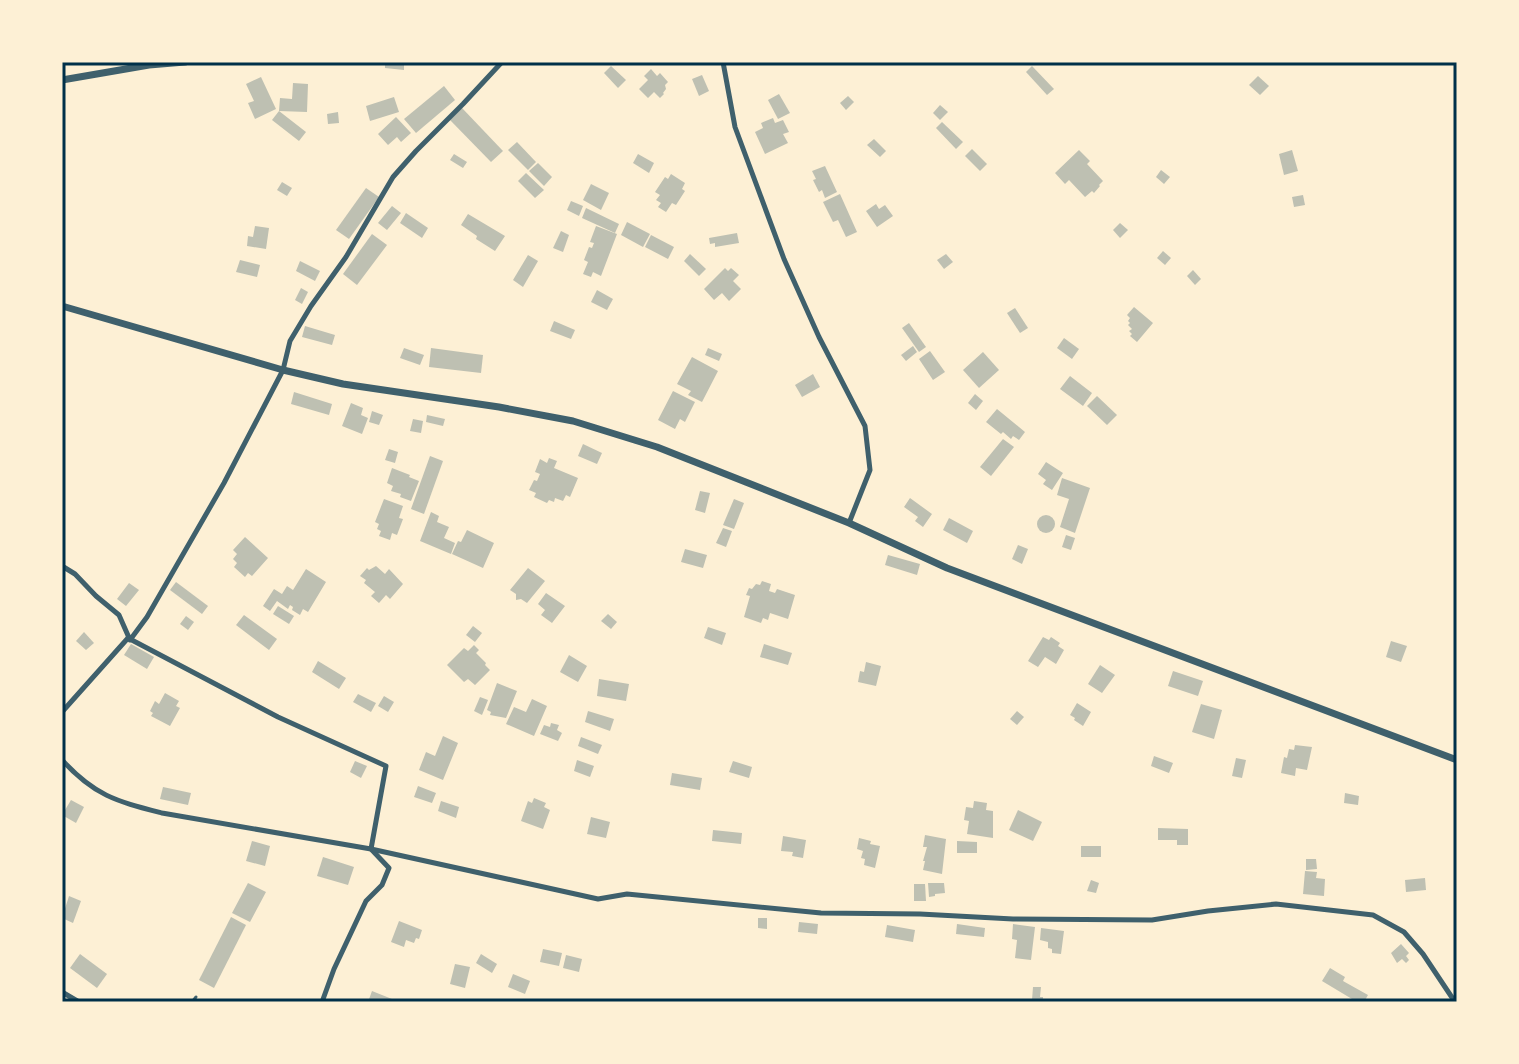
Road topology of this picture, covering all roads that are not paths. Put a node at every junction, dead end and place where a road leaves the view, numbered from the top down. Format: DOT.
graph roads {
  1 [pos="185,62"];
  2 [pos="502,62"];
  3 [pos="723,62"];
  4 [pos="62,80"];
  5 [pos="62,306"];
  6 [pos="283,370"];
  7 [pos="849,523"];
  8 [pos="62,566"];
  9 [pos="130,640"];
  10 [pos="62,712"];
  11 [pos="62,760"];
  12 [pos="1457,760"];
  13 [pos="371,849"];
  14 [pos="62,992"];
  15 [pos="196,997"];
  16 [pos="79,1002"];
  17 [pos="192,1002"];
  18 [pos="322,1002"];
  19 [pos="1455,1002"];
  1 -- 4 [label="street"];
  2 -- 6 [label="street"];
  3 -- 7 [label="street"];
  5 -- 6 [label="street"];
  6 -- 7 [label="street"];
  6 -- 9 [label="street"];
  7 -- 12 [label="street"];
  8 -- 9 [label="street"];
  9 -- 10 [label="street"];
  9 -- 13 [label="street"];
  11 -- 13 [label="street"];
  13 -- 18 [label="street"];
  13 -- 19 [label="street"];
  14 -- 16 [label="street"];
  15 -- 17 [label="lane"];
}
